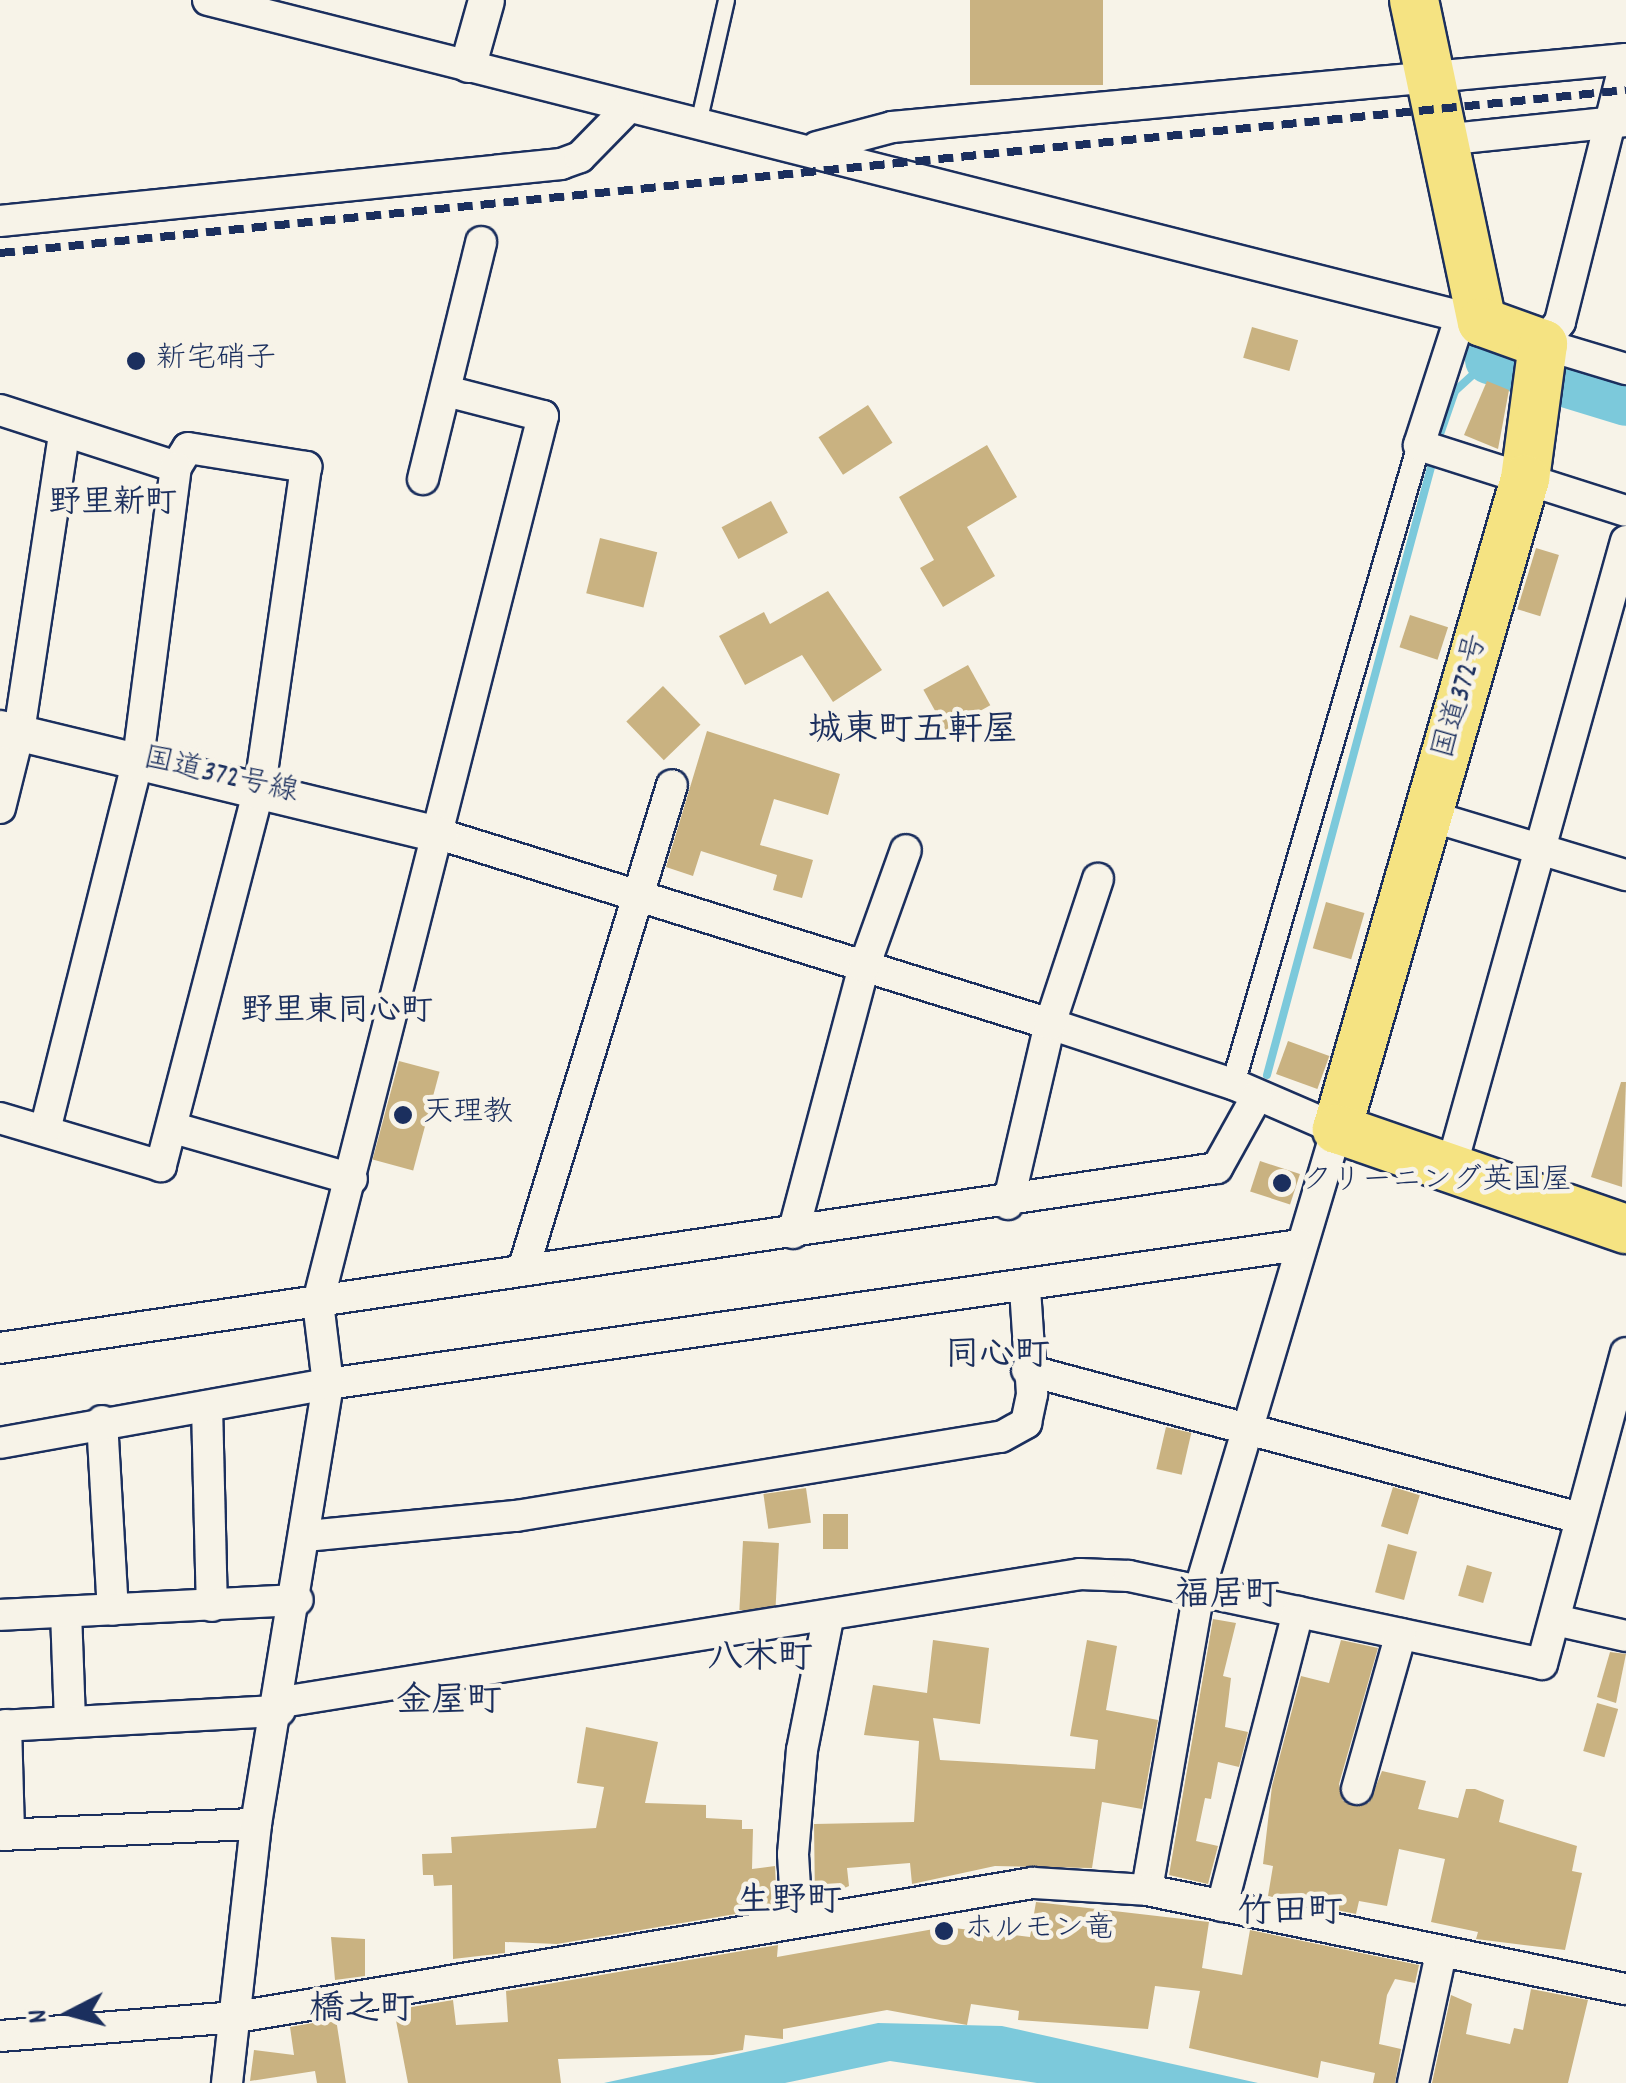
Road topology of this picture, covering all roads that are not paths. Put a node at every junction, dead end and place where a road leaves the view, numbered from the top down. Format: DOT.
graph roads {
  1 [pos="208,0"];
  2 [pos="486,0"];
  3 [pos="726,0"];
  4 [pos="1414,0"];
  5 [pos="282,9"];
  6 [pos="1626,59"];
  7 [pos="468,64"];
  8 [pos="1428,74"];
  9 [pos="628,108"];
  10 [pos="1618,122"];
  11 [pos="698,123"];
  12 [pos="1442,140"];
  13 [pos="814,148"];
  14 [pos="0,221"];
  15 [pos="481,242"];
  16 [pos="1471,318"];
  17 [pos="1626,369"];
  18 [pos="1539,375"];
  19 [pos="446,391"];
  20 [pos="0,410"];
  21 [pos="64,435"];
  22 [pos="1419,444"];
  23 [pos="176,467"];
  24 [pos="423,479"];
  25 [pos="1525,479"];
  26 [pos="1626,510"];
  27 [pos="1626,541"];
  28 [pos="10,730"];
  29 [pos="138,759"];
  30 [pos="260,785"];
  31 [pos="672,785"];
  32 [pos="0,808"];
  33 [pos="1430,816"];
  34 [pos="438,834"];
  35 [pos="906,850"];
  36 [pos="1543,851"];
  37 [pos="1626,875"];
  38 [pos="1098,879"];
  39 [pos="638,896"];
  40 [pos="864,967"];
  41 [pos="1050,1024"];
  42 [pos="1245,1090"];
  43 [pos="0,1118"];
  44 [pos="174,1128"];
  45 [pos="1337,1129"];
  46 [pos="46,1130"];
  47 [pos="1451,1168"];
  48 [pos="352,1179"];
  49 [pos="1008,1204"];
  50 [pos="1626,1229"];
  51 [pos="793,1233"];
  52 [pos="1300,1245"];
  53 [pos="523,1270"];
  54 [pos="1025,1288"];
  55 [pos="318,1302"];
  56 [pos="0,1348"];
  57 [pos="1626,1353"];
  58 [pos="1027,1370"];
  59 [pos="328,1384"];
  60 [pos="207,1406"];
  61 [pos="102,1421"];
  62 [pos="1248,1428"];
  63 [pos="0,1443"];
  64 [pos="1576,1518"];
  65 [pos="307,1536"];
  66 [pos="1199,1591"];
  67 [pos="298,1600"];
  68 [pos="212,1606"];
  69 [pos="113,1610"];
  70 [pos="66,1612"];
  71 [pos="1298,1612"];
  72 [pos="0,1615"];
  73 [pos="828,1619"];
  74 [pos="1555,1620"];
  75 [pos="1401,1634"];
  76 [pos="1626,1636"];
  77 [pos="281,1706"];
  78 [pos="70,1722"];
  79 [pos="3,1725"];
  80 [pos="1357,1789"];
  81 [pos="256,1824"];
  82 [pos="5,1834"];
  83 [pos="1147,1890"];
  84 [pos="1222,1906"];
  85 [pos="797,1920"];
  86 [pos="1442,1953"];
  87 [pos="1626,1989"];
  88 [pos="237,2017"];
  89 [pos="0,2036"];
  90 [pos="1414,2076"];
  91 [pos="227,2083"];
  1 -- 5 [label="street"];
  2 -- 7 [label="street"];
  3 -- 11 [label="lane"];
  4 -- 8 [label="highway"];
  5 -- 7 [label="street"];
  6 -- 8 [label="street"];
  6 -- 10 [label="street"];
  7 -- 9 [label="street"];
  8 -- 12 [label="highway"];
  8 -- 13 [label="street"];
  9 -- 11 [label="street"];
  9 -- 14 [label="street"];
  10 -- 12 [label="street"];
  10 -- 18 [label="street"];
  11 -- 13 [label="street"];
  12 -- 16 [label="highway"];
  13 -- 16 [label="street"];
  15 -- 19 [label="street"];
  16 -- 18 [label="highway"];
  16 -- 22 [label="street"];
  17 -- 18 [label="street"];
  18 -- 25 [label="highway, 国道372号"];
  19 -- 24 [label="street"];
  19 -- 34 [label="street"];
  20 -- 21 [label="street"];
  21 -- 23 [label="street"];
  21 -- 28 [label="street"];
  22 -- 25 [label="street"];
  22 -- 42 [label="street"];
  23 -- 29 [label="street"];
  23 -- 30 [label="street"];
  25 -- 26 [label="street"];
  25 -- 33 [label="highway, 国道372号"];
  27 -- 36 [label="street"];
  28 -- 29 [label="street, 国道372号線"];
  28 -- 32 [label="street"];
  29 -- 30 [label="street, 国道372号線"];
  29 -- 46 [label="street"];
  30 -- 34 [label="street, 国道372号線"];
  30 -- 44 [label="street"];
  31 -- 39 [label="street"];
  33 -- 36 [label="street"];
  33 -- 45 [label="highway, 国道372号"];
  34 -- 39 [label="street"];
  34 -- 48 [label="street"];
  35 -- 40 [label="street"];
  36 -- 37 [label="street"];
  36 -- 47 [label="street"];
  38 -- 41 [label="street"];
  39 -- 40 [label="street"];
  39 -- 53 [label="street"];
  40 -- 41 [label="street"];
  40 -- 51 [label="street"];
  41 -- 42 [label="street"];
  41 -- 49 [label="street"];
  42 -- 45 [label="street"];
  42 -- 49 [label="street"];
  43 -- 46 [label="street"];
  44 -- 46 [label="street"];
  44 -- 48 [label="street"];
  45 -- 47 [label="highway"];
  45 -- 52 [label="street"];
  47 -- 50 [label="highway"];
  48 -- 55 [label="street"];
  49 -- 51 [label="street"];
  51 -- 53 [label="street"];
  52 -- 54 [label="street"];
  52 -- 62 [label="street"];
  53 -- 55 [label="street"];
  54 -- 58 [label="street"];
  54 -- 59 [label="street"];
  55 -- 56 [label="street"];
  55 -- 59 [label="street"];
  57 -- 64 [label="street"];
  58 -- 62 [label="street"];
  58 -- 65 [label="street"];
  59 -- 60 [label="street"];
  59 -- 65 [label="street"];
  60 -- 61 [label="street"];
  60 -- 68 [label="street"];
  61 -- 63 [label="street"];
  61 -- 69 [label="street"];
  62 -- 64 [label="street"];
  62 -- 66 [label="street"];
  64 -- 74 [label="street"];
  65 -- 67 [label="street"];
  66 -- 71 [label="street"];
  66 -- 73 [label="street"];
  66 -- 83 [label="street"];
  67 -- 68 [label="street"];
  67 -- 77 [label="street"];
  68 -- 69 [label="street"];
  69 -- 70 [label="street"];
  70 -- 72 [label="street"];
  70 -- 78 [label="street"];
  71 -- 75 [label="street"];
  71 -- 84 [label="street"];
  73 -- 77 [label="street"];
  73 -- 85 [label="street"];
  74 -- 75 [label="street"];
  74 -- 76 [label="street"];
  75 -- 80 [label="street"];
  77 -- 78 [label="street"];
  77 -- 81 [label="street"];
  78 -- 79 [label="street"];
  79 -- 82 [label="street"];
  81 -- 82 [label="street"];
  81 -- 88 [label="street"];
  83 -- 84 [label="street"];
  83 -- 85 [label="street"];
  84 -- 86 [label="street"];
  85 -- 88 [label="street"];
  86 -- 87 [label="street"];
  86 -- 90 [label="street"];
  88 -- 89 [label="street"];
  88 -- 91 [label="street"];
}
